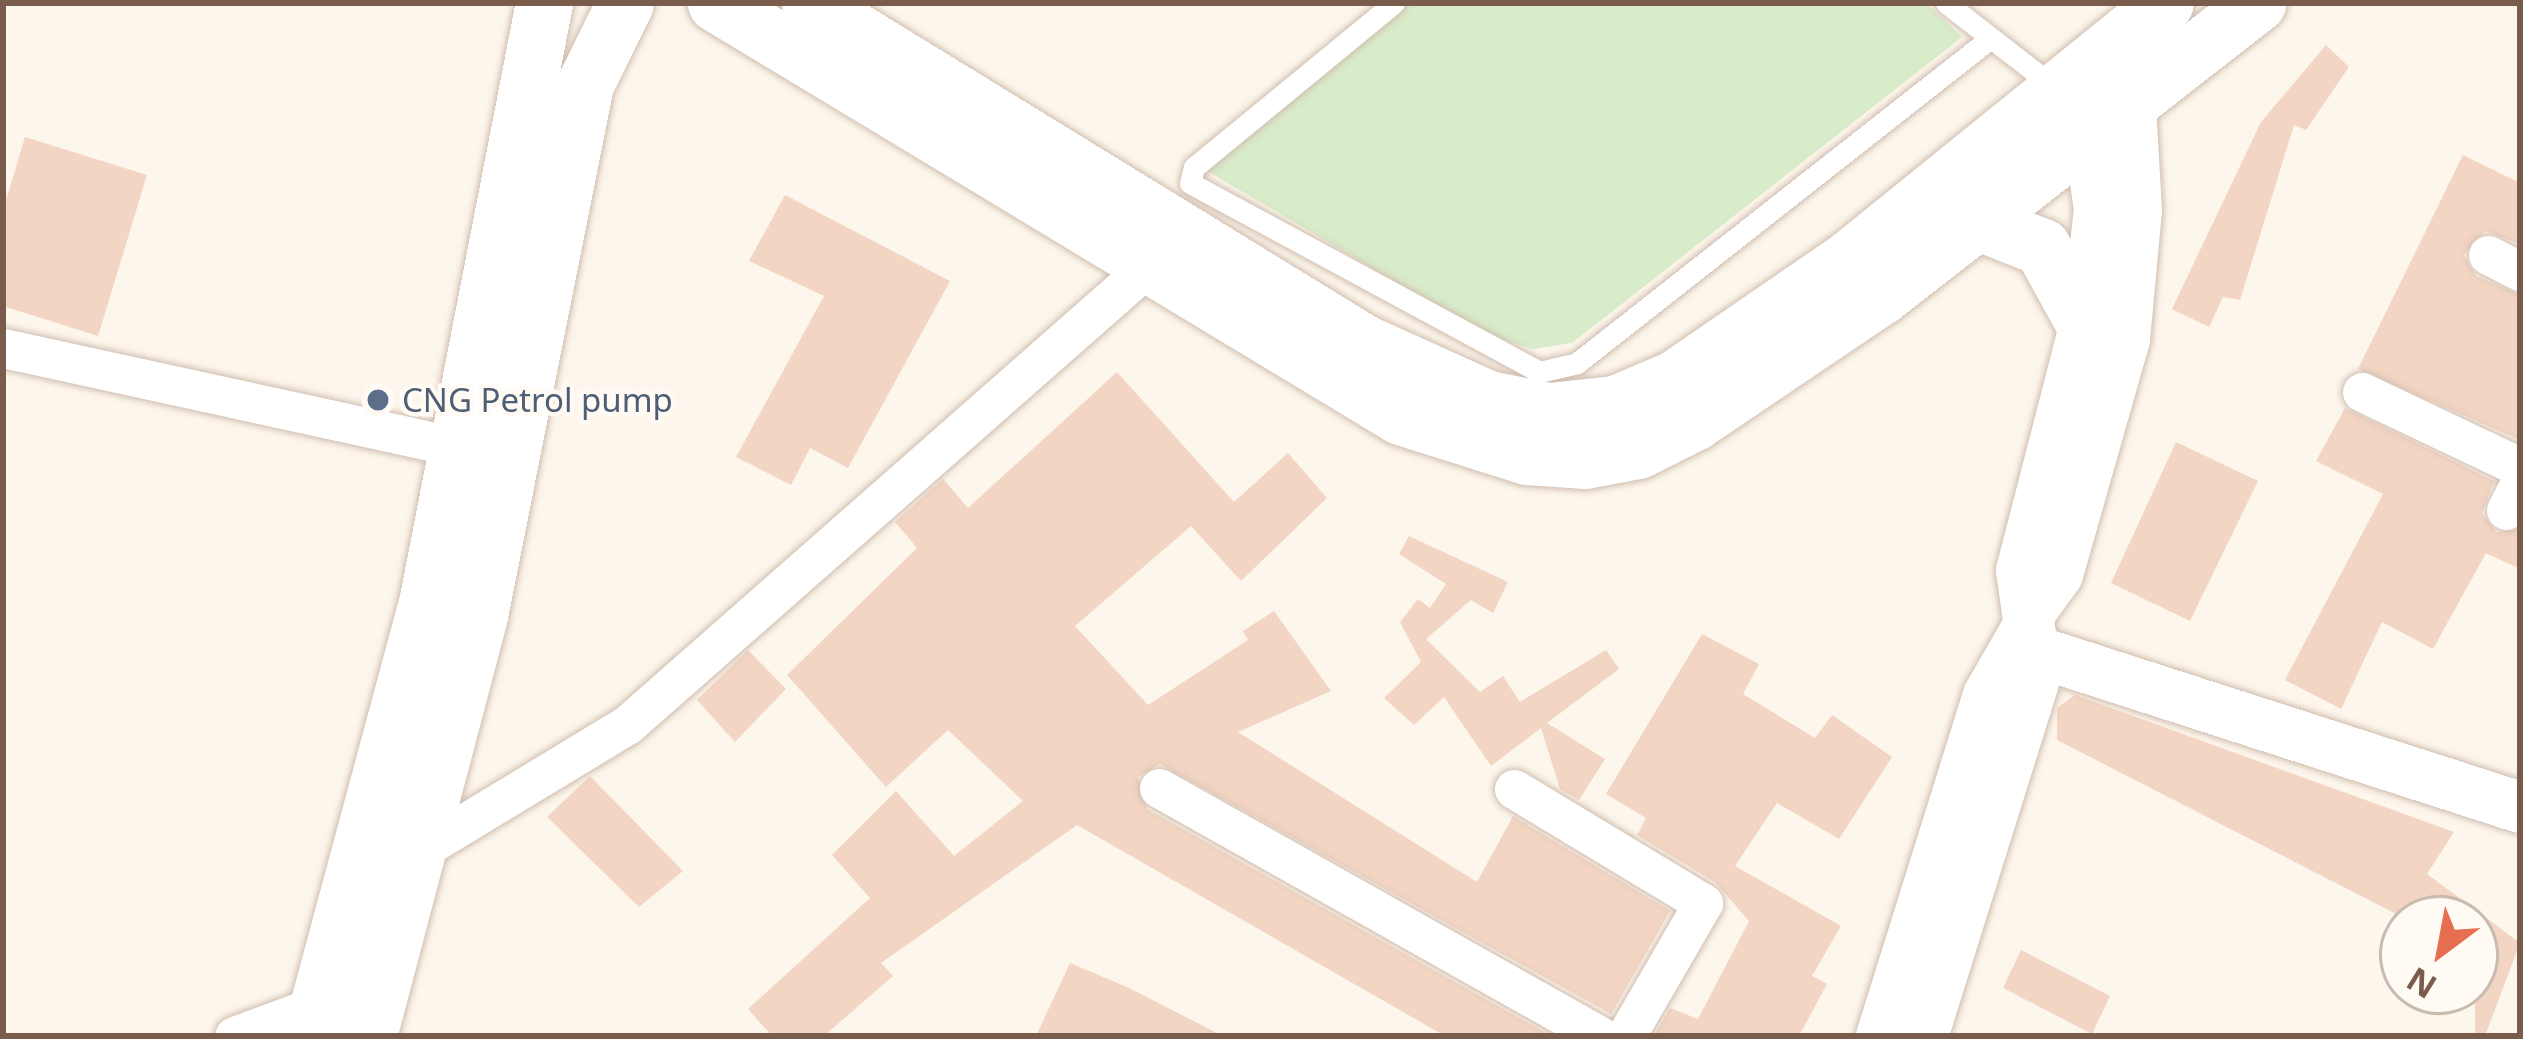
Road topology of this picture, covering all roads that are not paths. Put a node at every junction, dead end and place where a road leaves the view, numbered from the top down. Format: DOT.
graph roads {
  1 [pos="544,3"];
  2 [pos="625,3"];
  3 [pos="716,3"];
  4 [pos="810,3"];
  5 [pos="1394,3"];
  6 [pos="1946,3"];
  7 [pos="2164,3"];
  8 [pos="2258,3"];
  9 [pos="1988,40"];
  10 [pos="2078,72"];
  11 [pos="2109,123"];
  12 [pos="1979,222"];
  13 [pos="1151,263"];
  14 [pos="2085,325"];
  15 [pos="3,349"];
  16 [pos="2362,392"];
  17 [pos="458,447"];
  18 [pos="2520,467"];
  19 [pos="2033,630"];
  20 [pos="1159,788"];
  21 [pos="1514,789"];
  22 [pos="2520,807"];
  23 [pos="417,852"];
  24 [pos="343,1024"];
  25 [pos="234,1036"];
  26 [pos="1600,1036"];
  27 [pos="1626,1036"];
  28 [pos="1881,1036"];
  29 [pos="1922,1036"];
  1 -- 17 [label="main road"];
  2 -- 23 [label="main road"];
  3 -- 13 [label="main road"];
  4 -- 10 [label="main road"];
  5 -- 9 [label="lane"];
  6 -- 9 [label="lane"];
  7 -- 10 [label="main road"];
  8 -- 11 [label="main road"];
  9 -- 10 [label="lane"];
  10 -- 11 [label="street"];
  11 -- 12 [label="main road"];
  11 -- 14 [label="street"];
  11 -- 19 [label="street"];
  12 -- 13 [label="main road"];
  12 -- 14 [label="main road"];
  13 -- 23 [label="street"];
  14 -- 19 [label="street"];
  15 -- 17 [label="street"];
  16 -- 18 [label="street"];
  17 -- 24 [label="main road"];
  19 -- 22 [label="street"];
  19 -- 28 [label="street"];
  19 -- 29 [label="street"];
  20 -- 26 [label="street"];
  21 -- 27 [label="street"];
  23 -- 24 [label="main road"];
  24 -- 25 [label="street"];
}
